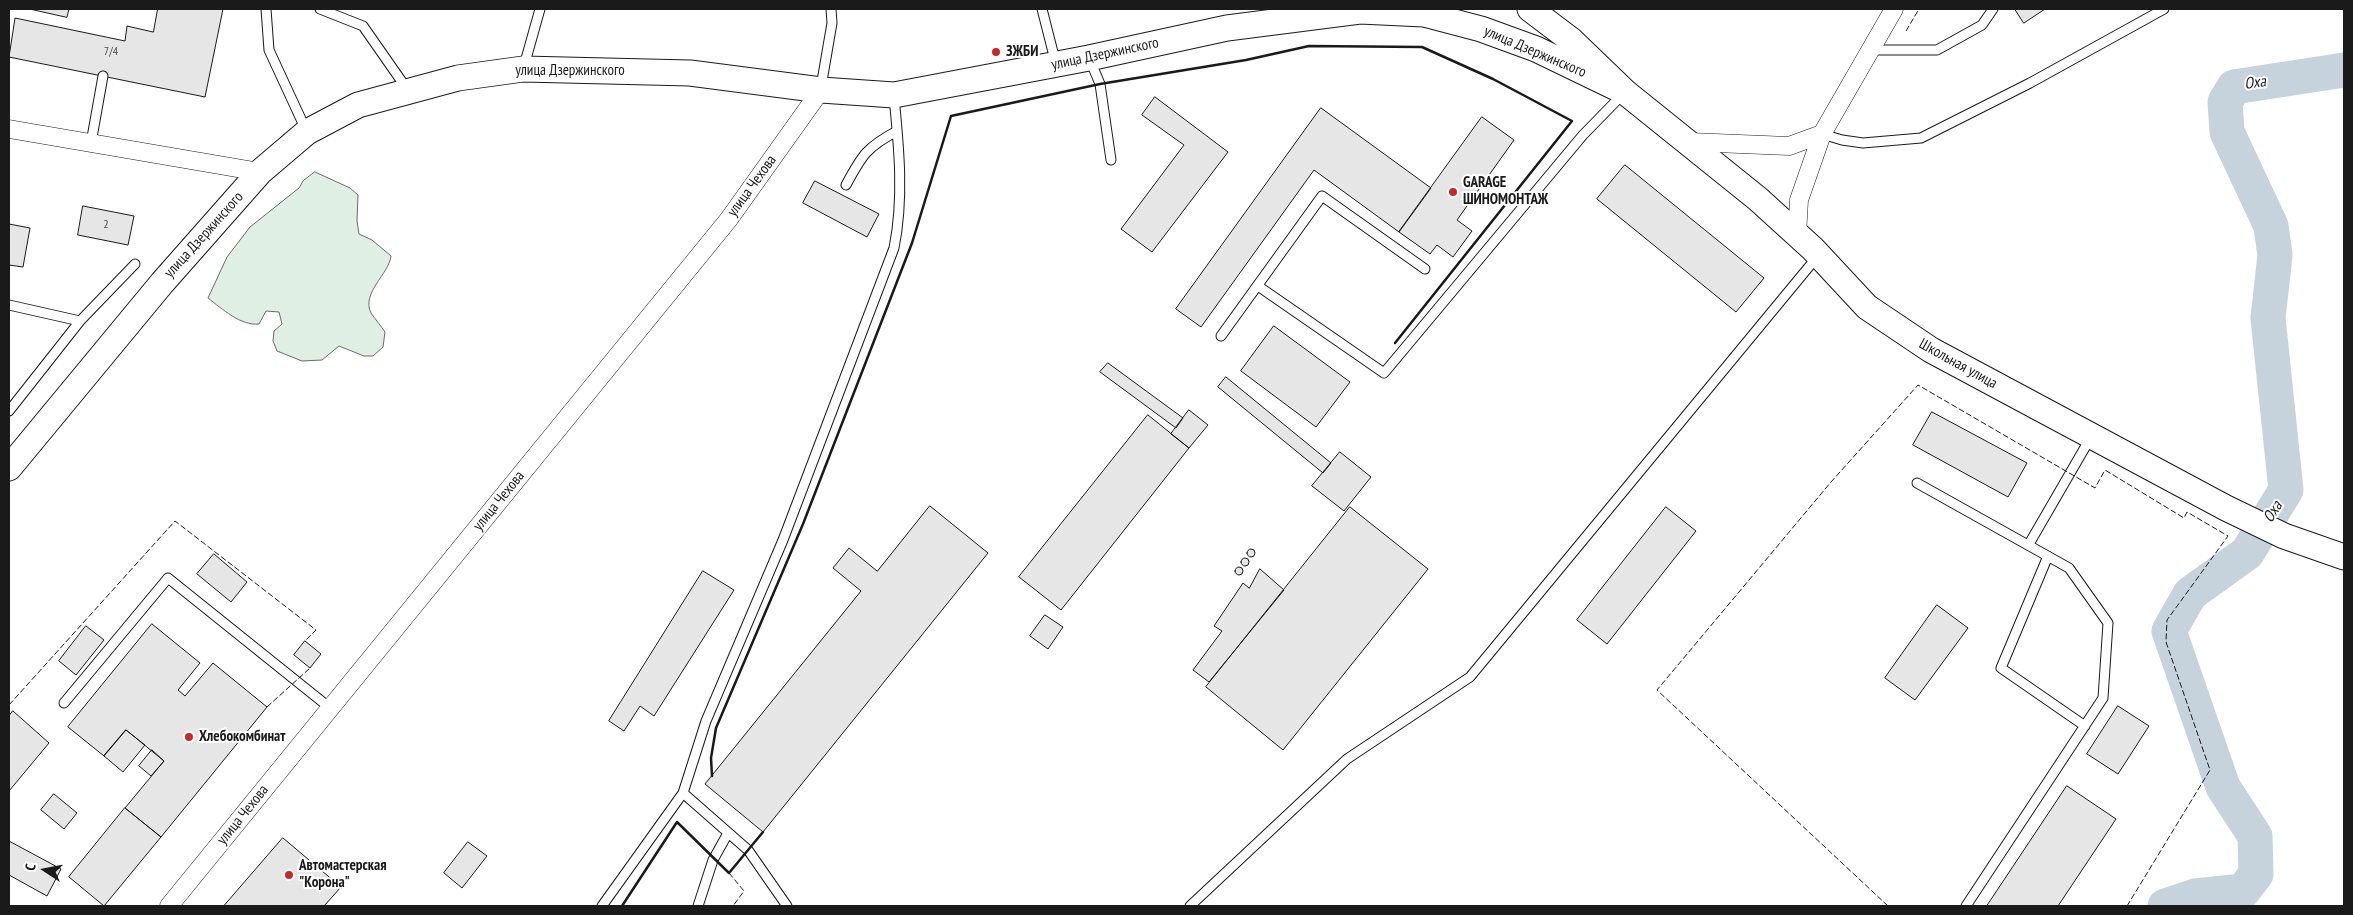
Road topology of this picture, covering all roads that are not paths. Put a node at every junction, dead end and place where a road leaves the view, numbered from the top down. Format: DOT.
graph roads {
  1 [pos="266,9"];
  2 [pos="320,9"];
  3 [pos="540,9"];
  4 [pos="831,9"];
  5 [pos="1042,9"];
  6 [pos="1258,9"];
  7 [pos="1530,9"];
  8 [pos="1894,9"];
  9 [pos="1993,9"];
  10 [pos="2164,9"];
  11 [pos="1227,28"];
  12 [pos="1872,50"];
  13 [pos="1089,58"];
  14 [pos="1056,64"];
  15 [pos="523,69"];
  16 [pos="103,76"];
  17 [pos="821,90"];
  18 [pos="408,91"];
  19 [pos="1625,92"];
  20 [pos="894,94"];
  21 [pos="9,129"];
  22 [pos="897,131"];
  23 [pos="307,132"];
  24 [pos="1822,134"];
  25 [pos="1690,142"];
  26 [pos="91,143"];
  27 [pos="1111,160"];
  28 [pos="260,172"];
  29 [pos="846,185"];
  30 [pos="1797,235"];
  31 [pos="1818,255"];
  32 [pos="135,264"];
  33 [pos="1424,269"];
  34 [pos="1258,286"];
  35 [pos="9,305"];
  36 [pos="80,321"];
  37 [pos="1221,336"];
  38 [pos="9,412"];
  39 [pos="2091,436"];
  40 [pos="13,456"];
  41 [pos="1917,483"];
  42 [pos="2029,544"];
  43 [pos="2048,556"];
  44 [pos="2344,557"];
  45 [pos="64,703"];
  46 [pos="330,708"];
  47 [pos="2085,726"];
  48 [pos="683,793"];
  49 [pos="728,833"];
  50 [pos="169,906"];
  51 [pos="602,906"];
  52 [pos="698,906"];
  53 [pos="787,906"];
  54 [pos="1190,906"];
  55 [pos="1966,906"];
  1 -- 23 [label="lane"];
  2 -- 18 [label="lane"];
  3 -- 15 [label="lane"];
  4 -- 17 [label="lane"];
  5 -- 14 [label="lane"];
  6 -- 11 [label="street, улица Дзержинского"];
  7 -- 19 [label="street, улица Дзержинского"];
  8 -- 12 [label="street"];
  9 -- 12 [label="lane"];
  10 -- 24 [label="lane"];
  11 -- 13 [label="street, улица Дзержинского"];
  11 -- 19 [label="street, улица Дзержинского"];
  12 -- 24 [label="street"];
  13 -- 14 [label="street, улица Дзержинского"];
  13 -- 27 [label="lane"];
  14 -- 20 [label="street, улица Дзержинского"];
  15 -- 17 [label="street, улица Дзержинского"];
  15 -- 18 [label="street, улица Дзержинского"];
  16 -- 26 [label="lane"];
  17 -- 20 [label="street, улица Дзержинского"];
  17 -- 46 [label="street, улица Чехова"];
  18 -- 23 [label="street, улица Дзержинского"];
  19 -- 25 [label="street, Школьная улица"];
  19 -- 34 [label="lane"];
  20 -- 22 [label="lane"];
  21 -- 26 [label="street"];
  22 -- 29 [label="lane"];
  22 -- 48 [label="lane"];
  23 -- 28 [label="street, улица Дзержинского"];
  24 -- 25 [label="street"];
  24 -- 30 [label="street"];
  25 -- 30 [label="street, Школьная улица"];
  26 -- 28 [label="street"];
  28 -- 40 [label="street, улица Дзержинского"];
  30 -- 31 [label="street, Школьная улица"];
  31 -- 39 [label="street, Школьная улица"];
  31 -- 54 [label="lane"];
  32 -- 36 [label="lane"];
  33 -- 34 [label="lane"];
  34 -- 37 [label="lane"];
  35 -- 36 [label="lane"];
  36 -- 38 [label="lane"];
  39 -- 42 [label="lane"];
  39 -- 44 [label="street, Школьная улица"];
  41 -- 42 [label="lane"];
  42 -- 43 [label="lane"];
  43 -- 47 [label="lane"];
  43 -- 47 [label="lane"];
  45 -- 46 [label="lane"];
  46 -- 50 [label="street, улица Чехова"];
  47 -- 55 [label="lane"];
  48 -- 49 [label="lane"];
  48 -- 51 [label="lane"];
  49 -- 52 [label="lane"];
  49 -- 53 [label="lane"];
}
